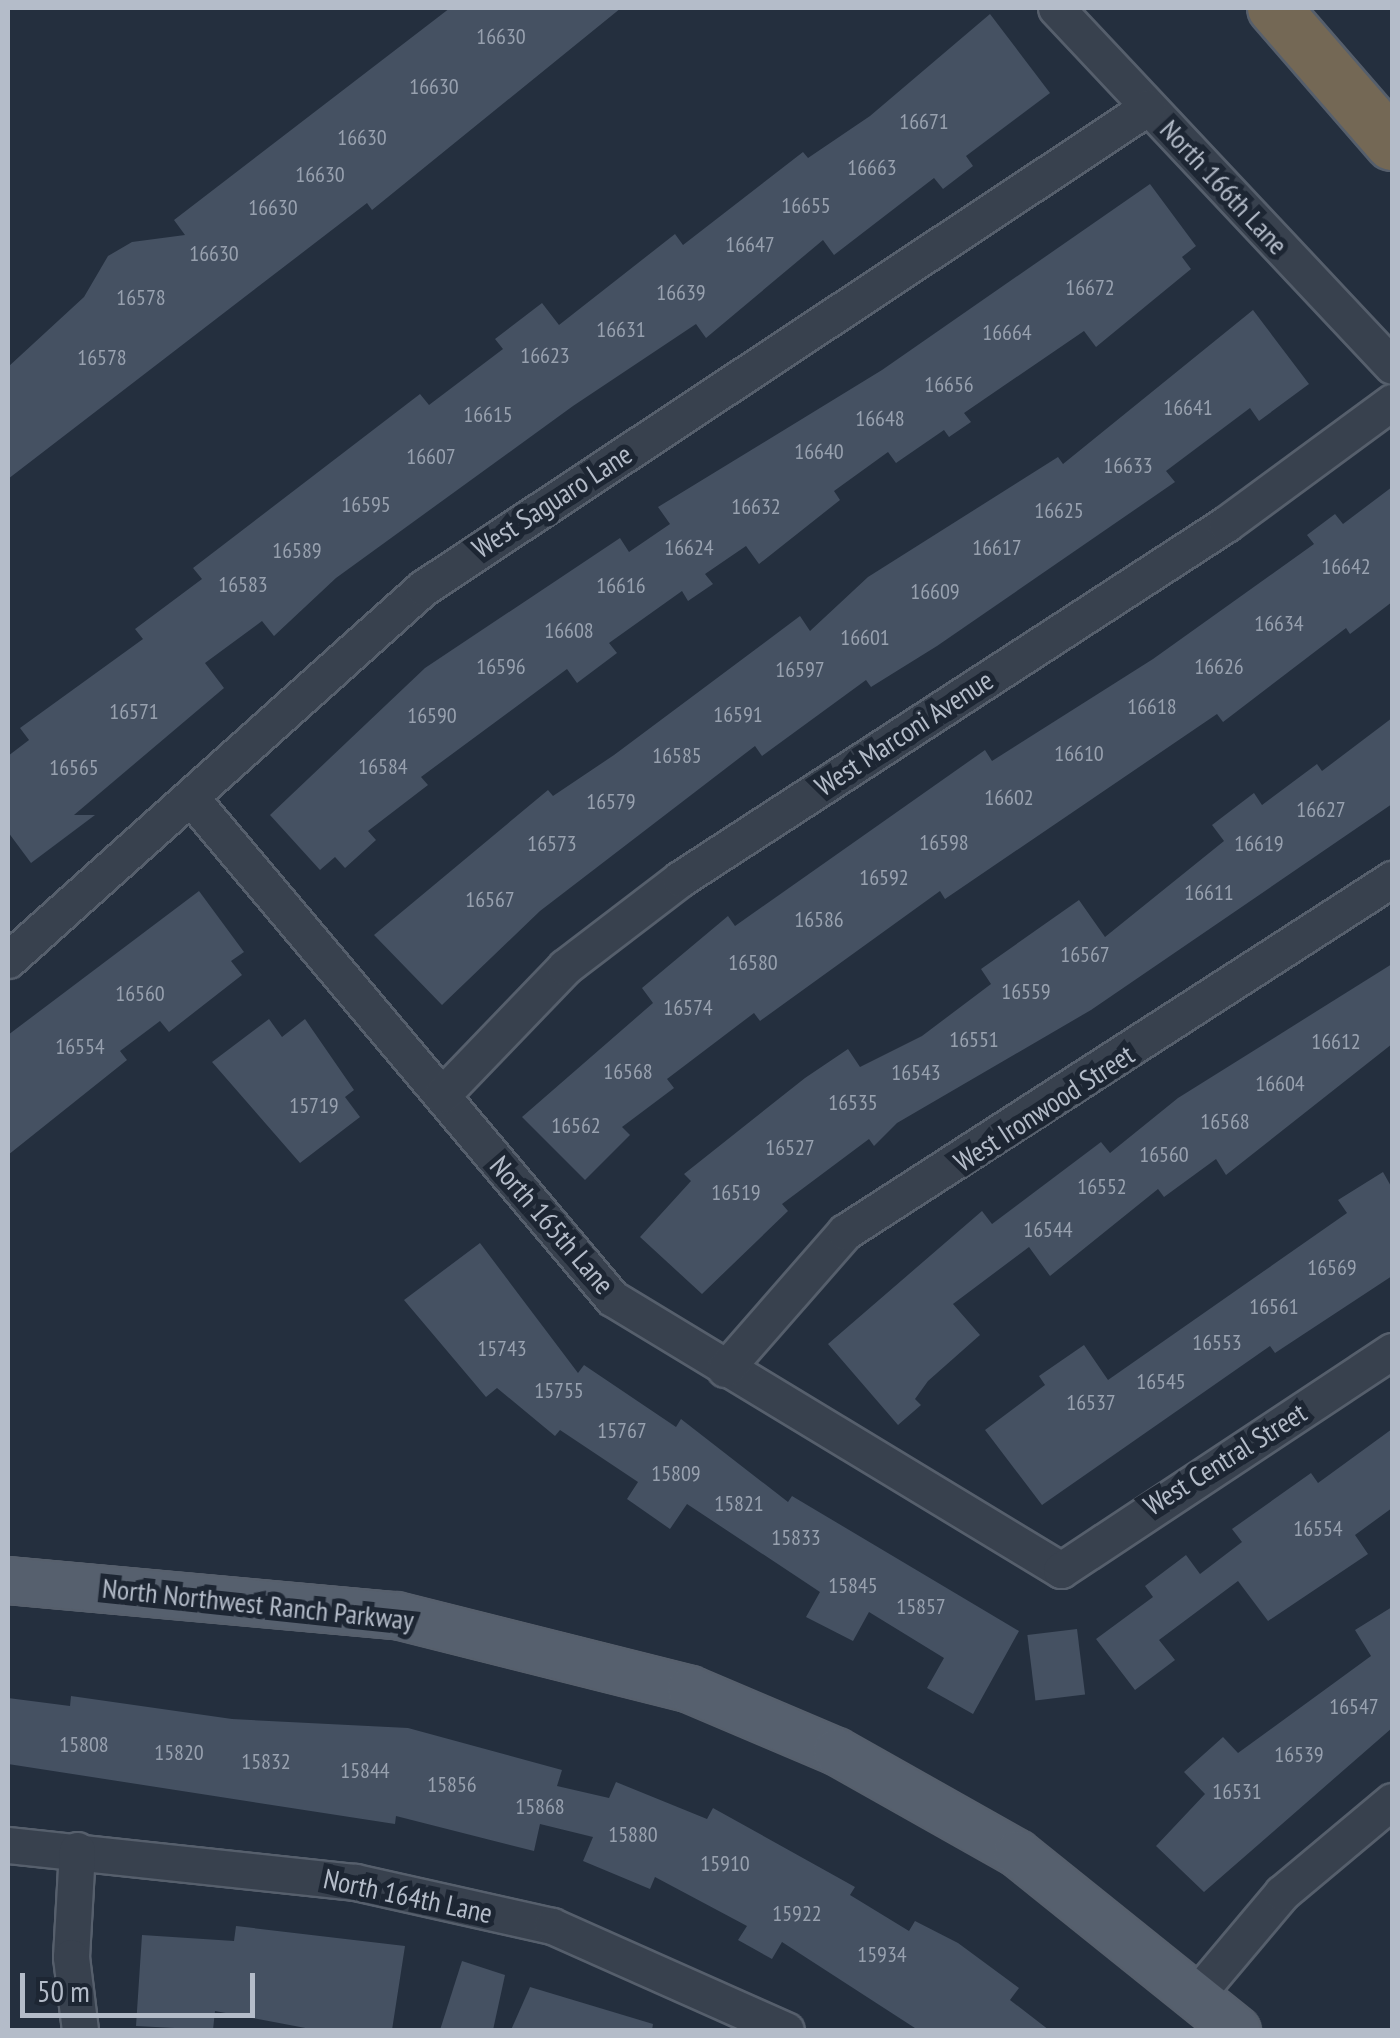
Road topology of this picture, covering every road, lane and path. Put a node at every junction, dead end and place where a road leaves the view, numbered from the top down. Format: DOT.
graph roads {
  1 [pos="1056,8"];
  2 [pos="1274,8"];
  3 [pos="1148,107"];
  4 [pos="1392,144"];
  5 [pos="1392,366"];
  6 [pos="1392,402"];
  7 [pos="191,798"];
  8 [pos="1392,880"];
  9 [pos="8,960"];
  10 [pos="442,1096"];
  11 [pos="1392,1351"];
  12 [pos="725,1370"];
  13 [pos="1061,1570"];
  14 [pos="8,1580"];
  15 [pos="1392,1800"];
  16 [pos="8,1844"];
  17 [pos="77,1850"];
  18 [pos="1197,1994"];
  19 [pos="80,2030"];
  20 [pos="786,2030"];
  21 [pos="1237,2030"];
  1 -- 3 [label="street, North 166th Lane"];
  2 -- 4 [label="highway"];
  3 -- 5 [label="street, North 166th Lane"];
  3 -- 7 [label="street, West Saguaro Lane"];
  6 -- 10 [label="street, West Marconi Avenue"];
  7 -- 9 [label="street, West Saguaro Lane"];
  7 -- 10 [label="street, North 165th Lane"];
  8 -- 12 [label="street, West Ironwood Street"];
  10 -- 12 [label="street, North 165th Lane"];
  11 -- 13 [label="street, West Central Street"];
  12 -- 13 [label="street, North 165th Lane"];
  14 -- 18 [label="main road, North Northwest Ranch Parkway"];
  15 -- 18 [label="street"];
  16 -- 17 [label="street, North 164th Lane"];
  17 -- 19 [label="street"];
  17 -- 20 [label="street, North 164th Lane"];
  18 -- 21 [label="main road, North Northwest Ranch Parkway"];
}
